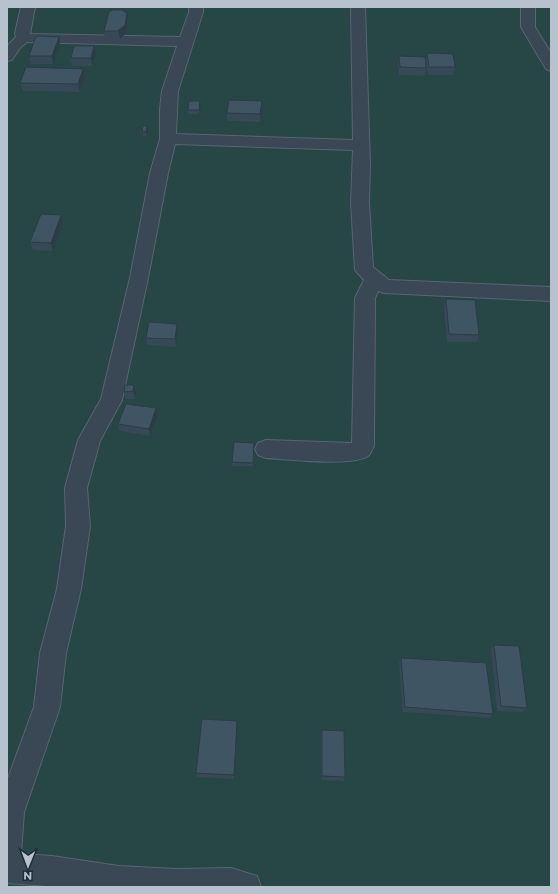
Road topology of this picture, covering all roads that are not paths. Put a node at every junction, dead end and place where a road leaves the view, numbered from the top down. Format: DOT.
graph roads {
  1 [pos="28,7"];
  2 [pos="196,7"];
  3 [pos="358,7"];
  4 [pos="528,7"];
  5 [pos="24,38"];
  6 [pos="185,42"];
  7 [pos="7,57"];
  8 [pos="551,66"];
  9 [pos="168,139"];
  10 [pos="361,145"];
  11 [pos="375,278"];
  12 [pos="551,294"];
  13 [pos="266,449"];
  14 [pos="7,852"];
  15 [pos="7,868"];
  16 [pos="246,887"];
  1 -- 5 [label="street"];
  2 -- 6 [label="street"];
  3 -- 10 [label="street"];
  4 -- 8 [label="street"];
  5 -- 6 [label="street"];
  5 -- 7 [label="street"];
  6 -- 9 [label="street"];
  9 -- 10 [label="street"];
  9 -- 14 [label="street"];
  10 -- 11 [label="street"];
  11 -- 12 [label="street"];
  11 -- 13 [label="street"];
  15 -- 16 [label="street"];
}
